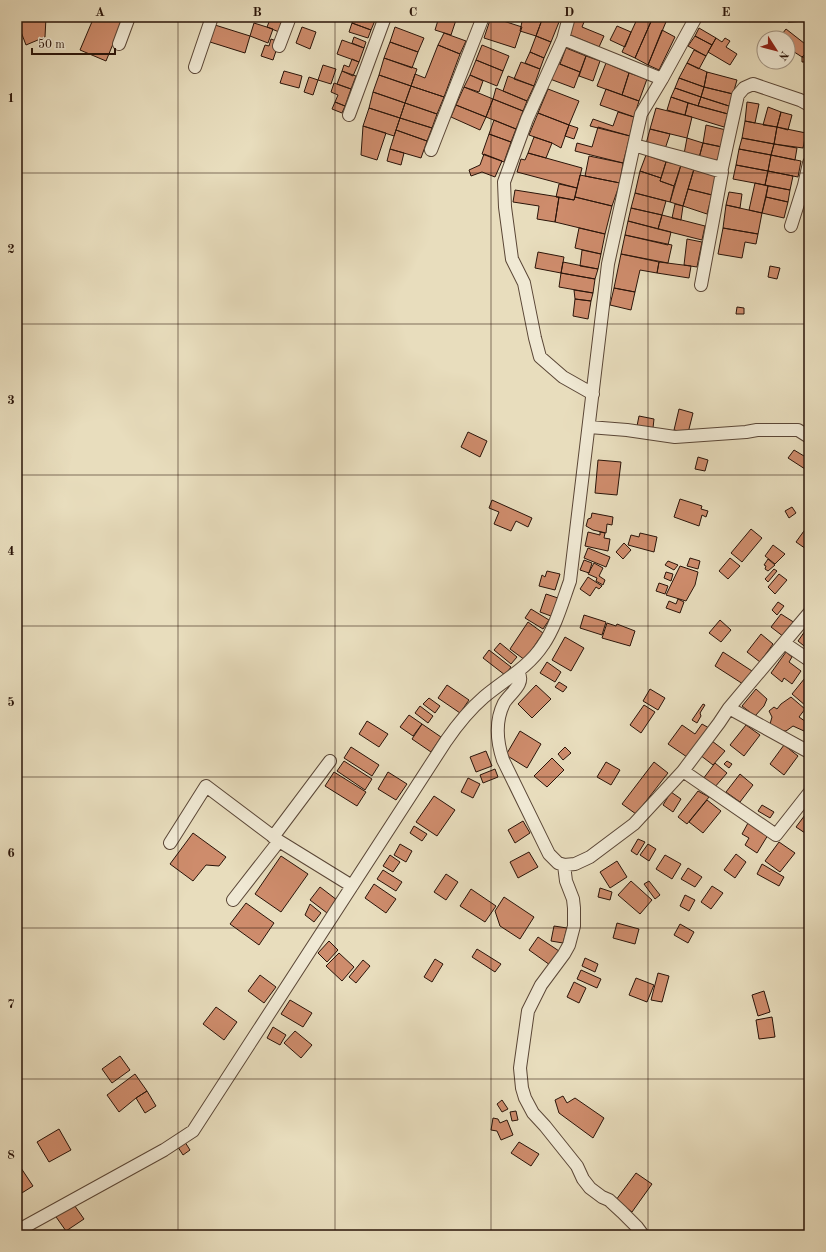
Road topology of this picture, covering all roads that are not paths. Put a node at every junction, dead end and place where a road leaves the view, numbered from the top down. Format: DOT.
graph roads {
  1 [pos="129,17"];
  2 [pos="212,17"];
  3 [pos="290,17"];
  4 [pos="385,17"];
  5 [pos="483,17"];
  6 [pos="569,17"];
  7 [pos="696,17"];
  8 [pos="563,39"];
  9 [pos="118,44"];
  10 [pos="279,46"];
  11 [pos="195,66"];
  12 [pos="662,79"];
  13 [pos="809,105"];
  14 [pos="349,115"];
  15 [pos="634,145"];
  16 [pos="431,150"];
  17 [pos="809,163"];
  18 [pos="791,226"];
  19 [pos="701,285"];
  20 [pos="593,394"];
  21 [pos="589,426"];
  22 [pos="809,438"];
  23 [pos="809,613"];
  24 [pos="784,643"];
  25 [pos="809,660"];
  26 [pos="518,672"];
  27 [pos="729,708"];
  28 [pos="809,752"];
  29 [pos="330,761"];
  30 [pos="682,771"];
  31 [pos="809,793"];
  32 [pos="276,839"];
  33 [pos="170,843"];
  34 [pos="564,865"];
  35 [pos="352,886"];
  36 [pos="233,900"];
  37 [pos="17,1231"];
  38 [pos="643,1235"];
  1 -- 9 [label="street"];
  2 -- 11 [label="street"];
  3 -- 10 [label="street"];
  4 -- 14 [label="street"];
  5 -- 16 [label="street"];
  6 -- 8 [label="street"];
  7 -- 12 [label="street"];
  8 -- 12 [label="street"];
  8 -- 20 [label="street"];
  12 -- 15 [label="street"];
  13 -- 15 [label="street"];
  15 -- 19 [label="street"];
  15 -- 20 [label="street"];
  17 -- 18 [label="street"];
  20 -- 21 [label="street"];
  21 -- 22 [label="street"];
  21 -- 26 [label="street"];
  23 -- 24 [label="street"];
  24 -- 25 [label="street"];
  24 -- 27 [label="street"];
  26 -- 34 [label="street"];
  26 -- 35 [label="street"];
  27 -- 28 [label="street"];
  27 -- 30 [label="street"];
  29 -- 32 [label="street"];
  30 -- 31 [label="street"];
  30 -- 34 [label="street"];
  32 -- 33 [label="street"];
  32 -- 35 [label="street"];
  32 -- 36 [label="street"];
  34 -- 38 [label="street"];
  35 -- 37 [label="street"];
}
